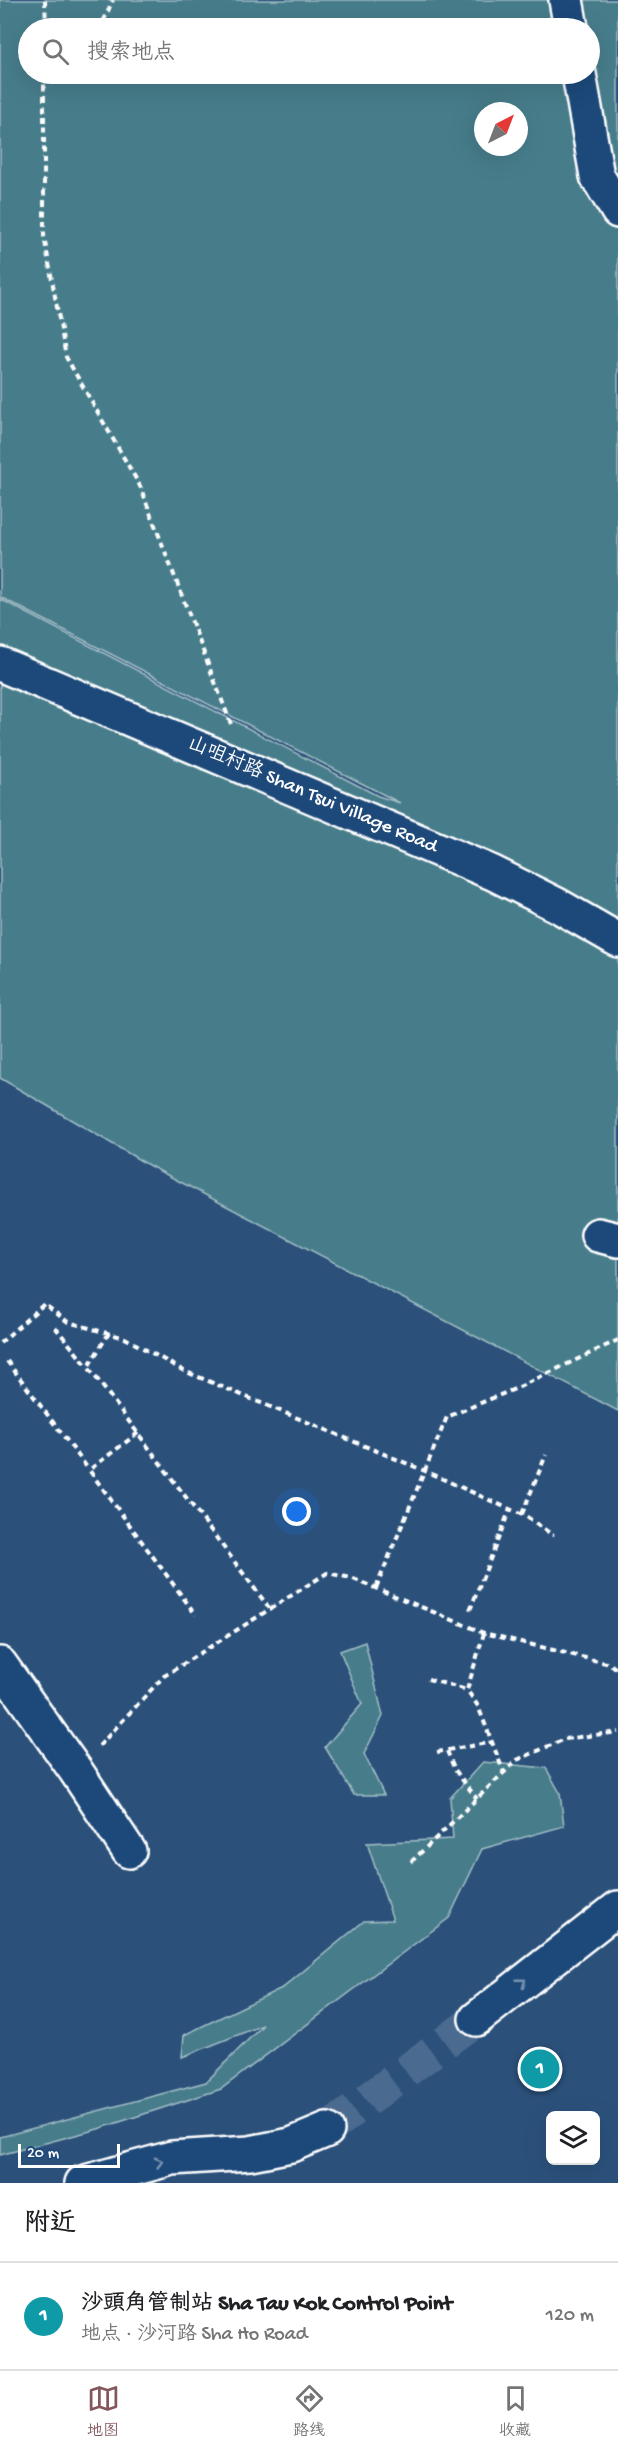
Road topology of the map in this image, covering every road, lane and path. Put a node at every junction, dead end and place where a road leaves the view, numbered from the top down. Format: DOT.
graph roads {
  1 [pos="45,0"];
  2 [pos="113,0"];
  3 [pos="566,0"];
  4 [pos="46,18"];
  5 [pos="105,18"];
  6 [pos="569,18"];
  7 [pos="44,84"];
  8 [pos="581,84"];
  9 [pos="618,211"];
  10 [pos="0,664"];
  11 [pos="249,770"];
  12 [pos="618,940"];
  13 [pos="55,1326"];
  14 [pos="109,1333"];
  15 [pos="618,1340"];
  16 [pos="0,1343"];
  17 [pos="7,1361"];
  18 [pos="88,1367"];
  19 [pos="138,1433"];
  20 [pos="546,1455"];
  21 [pos="89,1470"];
  22 [pos="425,1471"];
  23 [pos="510,1509"];
  24 [pos="522,1514"];
  25 [pos="554,1536"];
  26 [pos="376,1588"];
  27 [pos="270,1609"];
  28 [pos="470,1610"];
  29 [pos="196,1615"];
  30 [pos="484,1633"];
  31 [pos="0,1664"];
  32 [pos="618,1670"];
  33 [pos="428,1679"];
  34 [pos="467,1690"];
  35 [pos="618,1732"];
  36 [pos="494,1742"];
  37 [pos="447,1751"];
  38 [pos="438,1752"];
  39 [pos="76,1771"];
  40 [pos="504,1773"];
  41 [pos="477,1799"];
  42 [pos="129,1851"];
  43 [pos="411,1862"];
  44 [pos="618,1908"];
  45 [pos="476,2019"];
  46 [pos="327,2130"];
  47 [pos="82,2183"];
  1 -- 4 [label="path"];
  2 -- 5 [label="path"];
  3 -- 6 [label="street"];
  7 -- 11 [label="path"];
  8 -- 9 [label="street"];
  10 -- 11 [label="street, 山咀村路 Shan Tsui Village Road"];
  11 -- 12 [label="street, 山咀村路 Shan Tsui Village Road"];
  13 -- 18 [label="path"];
  14 -- 16 [label="path"];
  14 -- 18 [label="path"];
  14 -- 22 [label="path"];
  15 -- 22 [label="path"];
  17 -- 21 [label="path"];
  18 -- 19 [label="path"];
  19 -- 21 [label="path"];
  19 -- 27 [label="path"];
  20 -- 24 [label="path"];
  21 -- 29 [label="path"];
  22 -- 23 [label="path"];
  22 -- 26 [label="path"];
  23 -- 24 [label="path"];
  23 -- 28 [label="path"];
  24 -- 25 [label="path"];
  26 -- 27 [label="path"];
  26 -- 30 [label="path"];
  27 -- 39 [label="path"];
  30 -- 32 [label="path"];
  30 -- 34 [label="path"];
  31 -- 39 [label="street"];
  33 -- 34 [label="path"];
  34 -- 36 [label="path"];
  35 -- 40 [label="path"];
  36 -- 37 [label="path"];
  36 -- 40 [label="path"];
  37 -- 38 [label="path"];
  37 -- 41 [label="path"];
  39 -- 42 [label="street"];
  40 -- 41 [label="path"];
  41 -- 43 [label="path"];
  45 -- 44 [label="street, one-way"];
  47 -- 46 [label="street, one-way"];
}
